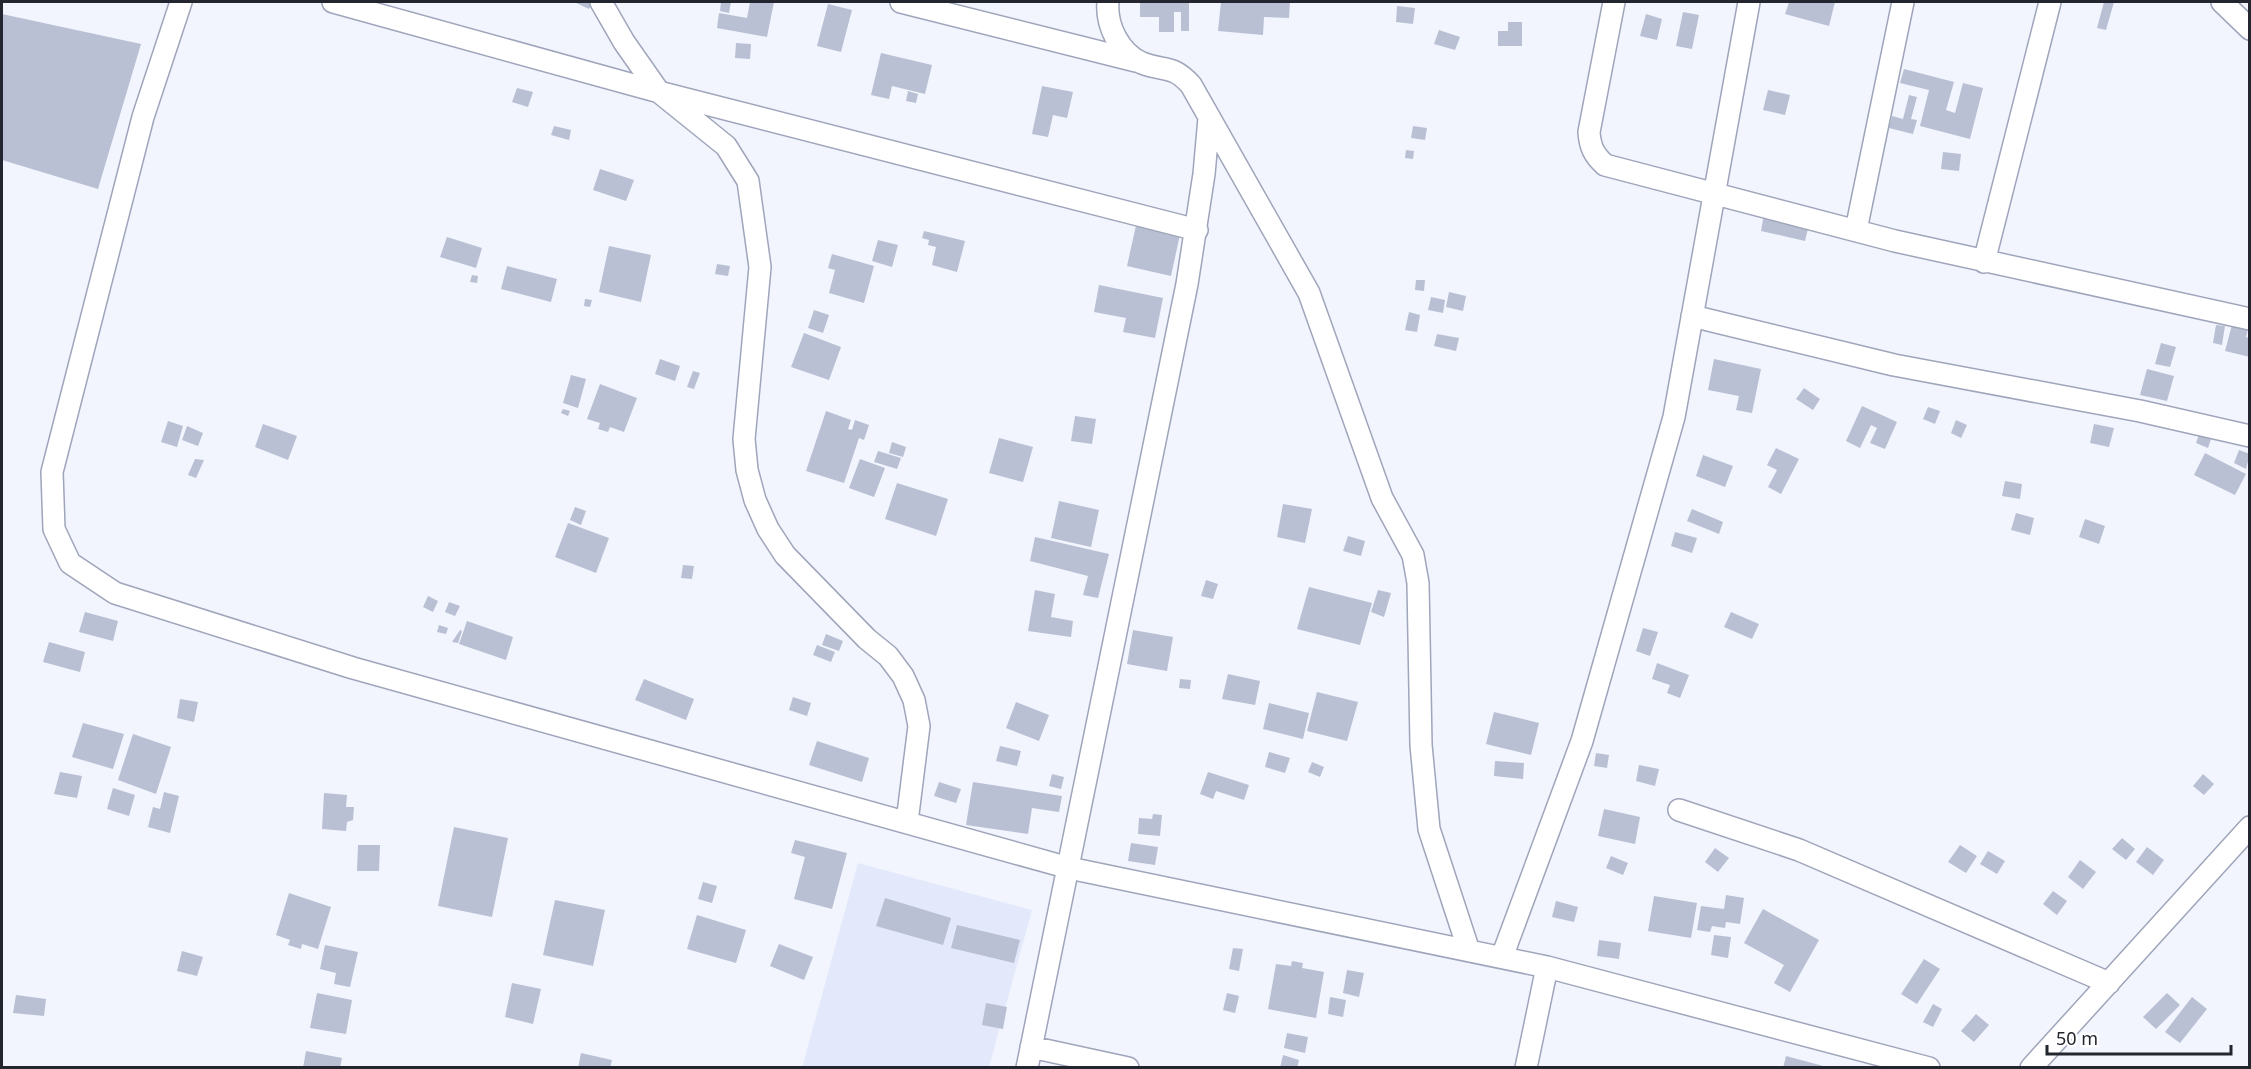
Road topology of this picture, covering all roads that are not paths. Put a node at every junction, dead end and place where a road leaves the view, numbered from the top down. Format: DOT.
graph roads {
  1 [pos="181,2"];
  2 [pos="333,2"];
  3 [pos="601,2"];
  4 [pos="901,2"];
  5 [pos="1108,2"];
  6 [pos="1614,2"];
  7 [pos="1749,2"];
  8 [pos="1903,2"];
  9 [pos="2050,2"];
  10 [pos="2222,2"];
  11 [pos="926,5"];
  12 [pos="2250,29"];
  13 [pos="1140,62"];
  14 [pos="659,93"];
  15 [pos="1209,118"];
  16 [pos="1716,195"];
  17 [pos="1197,230"];
  18 [pos="1856,230"];
  19 [pos="1984,262"];
  20 [pos="1692,316"];
  21 [pos="2250,319"];
  22 [pos="2250,436"];
  23 [pos="1679,810"];
  24 [pos="907,822"];
  25 [pos="2250,827"];
  26 [pos="1069,868"];
  27 [pos="1469,951"];
  28 [pos="1502,957"];
  29 [pos="1547,967"];
  30 [pos="2109,983"];
  31 [pos="1029,1057"];
  32 [pos="1128,1068"];
  33 [pos="1526,1068"];
  34 [pos="1929,1068"];
  35 [pos="2031,1068"];
  1 -- 24 [label="street"];
  2 -- 14 [label="street"];
  3 -- 14 [label="street"];
  4 -- 11 [label="street"];
  5 -- 13 [label="street"];
  6 -- 16 [label="street"];
  7 -- 16 [label="street"];
  8 -- 18 [label="street"];
  9 -- 19 [label="street"];
  10 -- 12 [label="street"];
  11 -- 13 [label="street"];
  13 -- 15 [label="street"];
  14 -- 17 [label="street"];
  14 -- 24 [label="street"];
  15 -- 17 [label="street"];
  15 -- 27 [label="street"];
  16 -- 18 [label="street"];
  16 -- 20 [label="street"];
  17 -- 26 [label="street"];
  18 -- 19 [label="street"];
  19 -- 21 [label="street"];
  20 -- 22 [label="street"];
  20 -- 28 [label="street"];
  23 -- 30 [label="street"];
  24 -- 26 [label="street"];
  25 -- 30 [label="street"];
  26 -- 27 [label="street"];
  26 -- 31 [label="street"];
  27 -- 28 [label="street"];
  28 -- 29 [label="street"];
  29 -- 33 [label="street"];
  29 -- 34 [label="street"];
  30 -- 35 [label="street"];
  31 -- 32 [label="street"];
}
